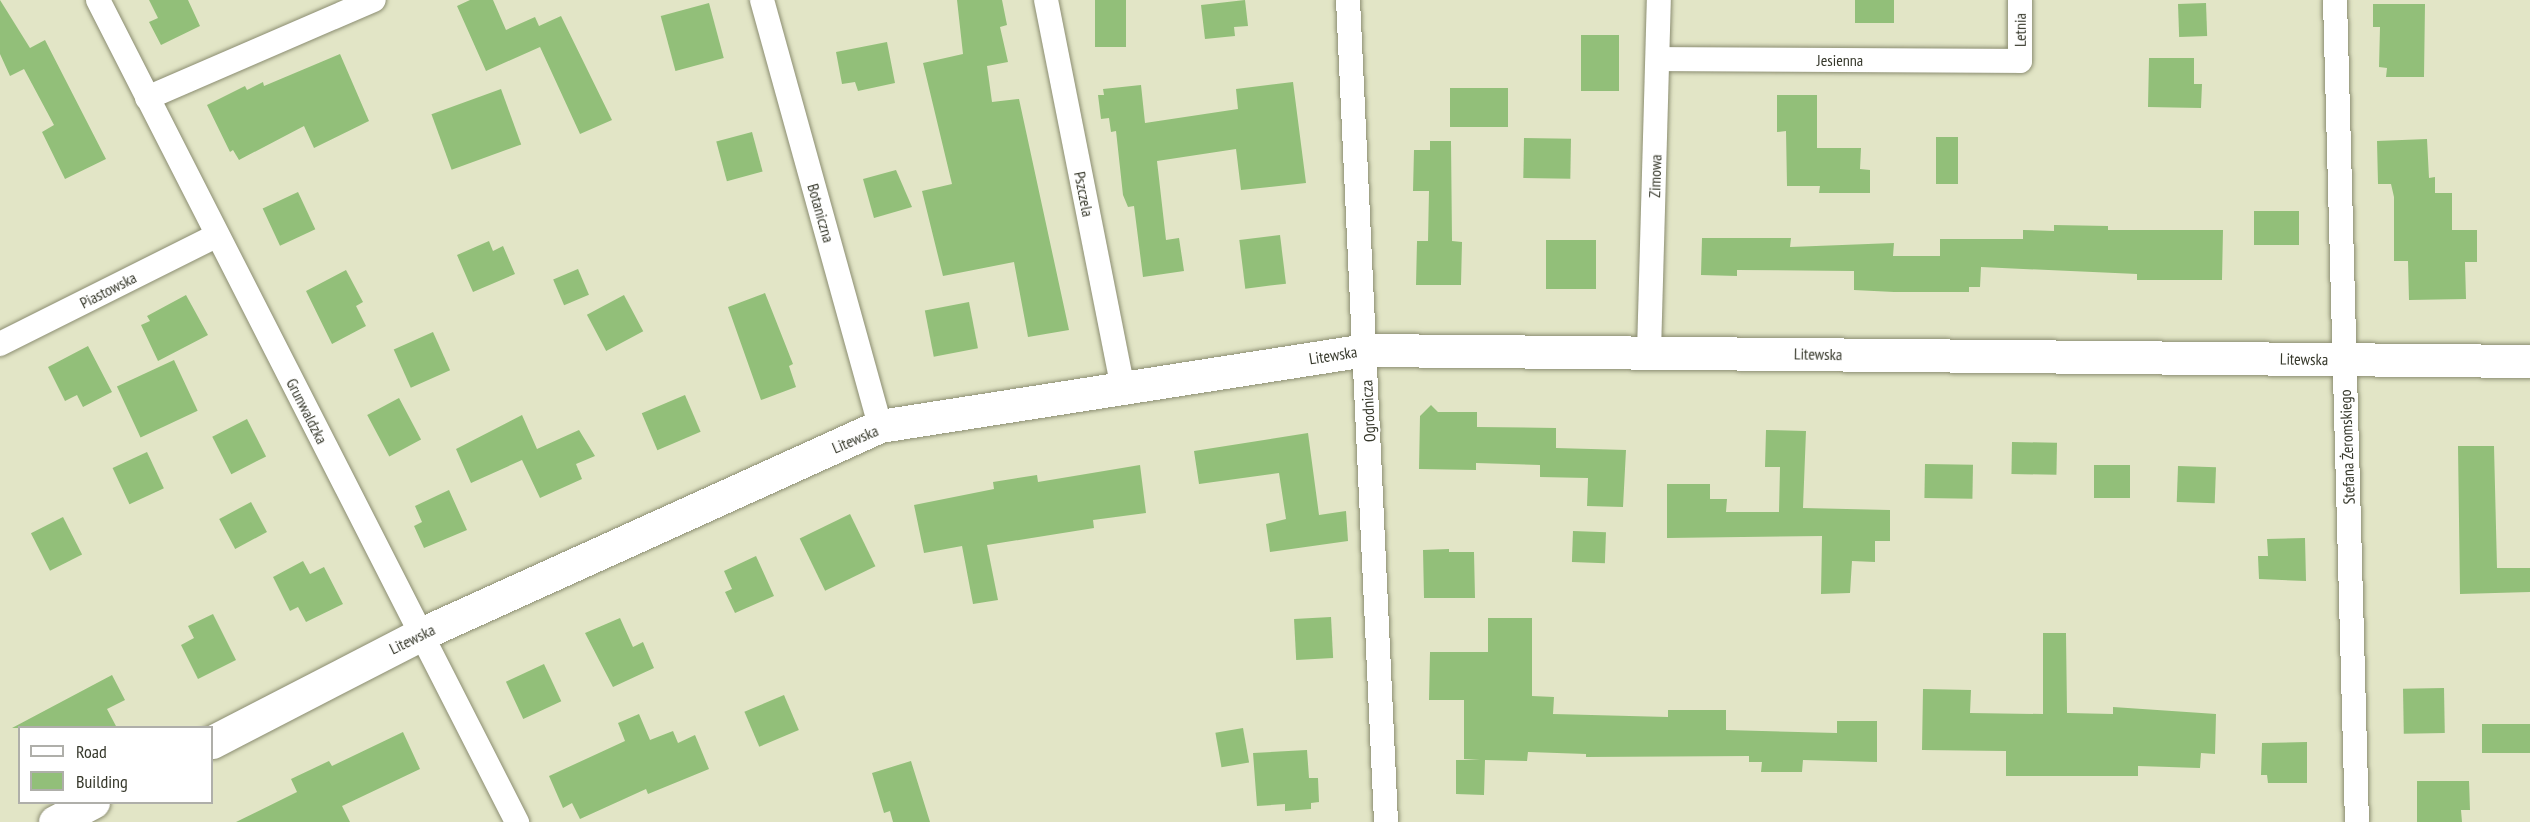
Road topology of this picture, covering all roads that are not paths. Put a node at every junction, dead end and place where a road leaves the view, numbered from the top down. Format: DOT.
graph roads {
  1 [pos="98,0"];
  2 [pos="374,0"];
  3 [pos="762,0"];
  4 [pos="1046,0"];
  5 [pos="1348,0"];
  6 [pos="1659,0"];
  7 [pos="2020,0"];
  8 [pos="2335,0"];
  9 [pos="1659,59"];
  10 [pos="2020,61"];
  11 [pos="147,98"];
  12 [pos="216,236"];
  13 [pos="0,344"];
  14 [pos="1365,350"];
  15 [pos="1649,352"];
  16 [pos="2345,359"];
  17 [pos="2530,361"];
  18 [pos="1123,388"];
  19 [pos="880,426"];
  20 [pos="420,634"];
  21 [pos="213,741"];
  22 [pos="89,804"];
  23 [pos="55,822"];
  24 [pos="517,822"];
  25 [pos="1386,822"];
  26 [pos="2357,822"];
  1 -- 11 [label="street, Grunwaldzka"];
  2 -- 11 [label="street"];
  3 -- 19 [label="street, Botaniczna"];
  4 -- 18 [label="street, Pszczela"];
  5 -- 14 [label="street, Ogrodnicza"];
  6 -- 9 [label="street, Zimowa"];
  7 -- 10 [label="street, Letnia"];
  8 -- 16 [label="street, Stefana Żeromskiego"];
  9 -- 10 [label="street, Jesienna"];
  9 -- 15 [label="street, Zimowa"];
  11 -- 12 [label="street, Grunwaldzka"];
  12 -- 13 [label="street, Piastowska"];
  12 -- 20 [label="street, Grunwaldzka"];
  14 -- 15 [label="main road, Litewska"];
  14 -- 18 [label="main road, Litewska"];
  14 -- 25 [label="street, Ogrodnicza"];
  15 -- 16 [label="main road, Litewska"];
  16 -- 17 [label="main road, Litewska"];
  16 -- 26 [label="street, Stefana Żeromskiego"];
  18 -- 19 [label="main road, Litewska"];
  19 -- 20 [label="main road, Litewska"];
  20 -- 21 [label="main road, Litewska"];
  20 -- 24 [label="street, Grunwaldzka"];
  22 -- 23 [label="main road"];
}
